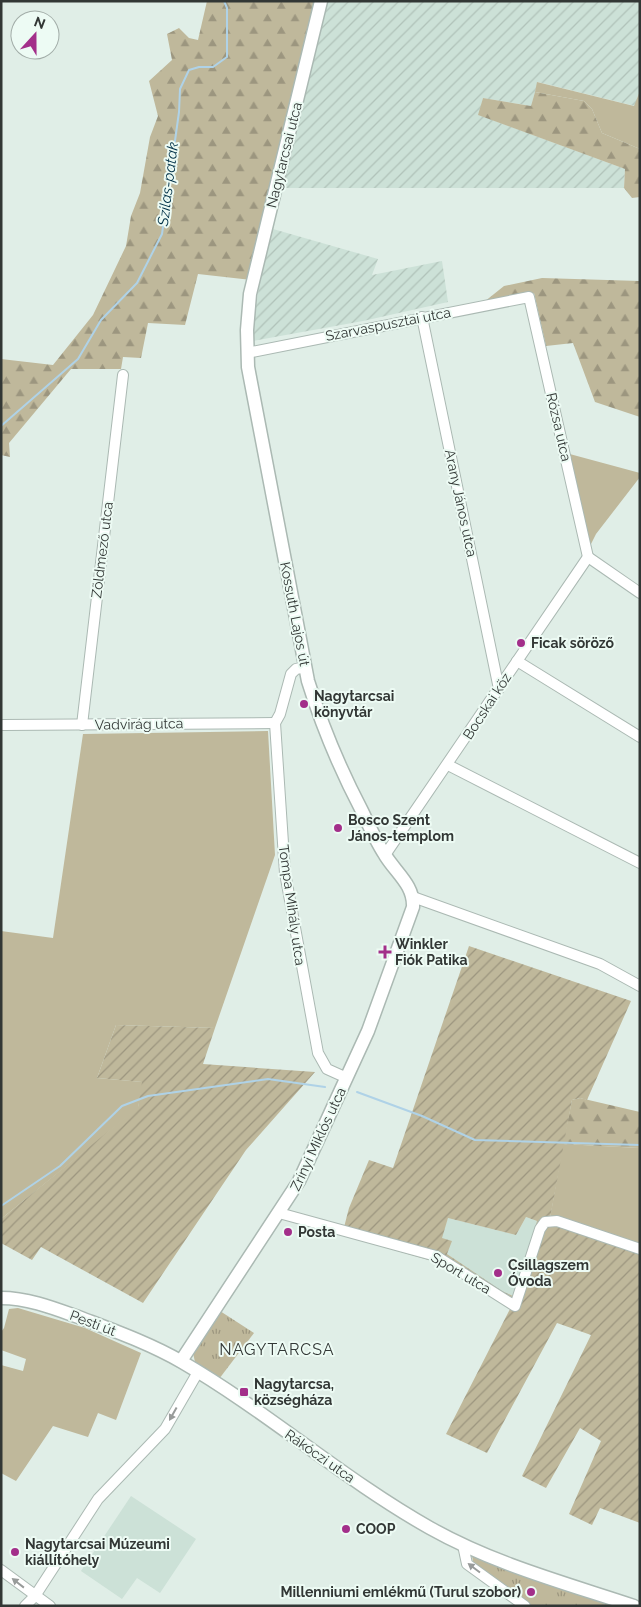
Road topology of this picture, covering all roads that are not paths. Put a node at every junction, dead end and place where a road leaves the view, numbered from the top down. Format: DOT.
graph roads {
  1 [pos="321,1"];
  2 [pos="529,297"];
  3 [pos="248,309"];
  4 [pos="422,317"];
  5 [pos="247,353"];
  6 [pos="123,375"];
  7 [pos="588,557"];
  8 [pos="640,593"];
  9 [pos="517,662"];
  10 [pos="305,667"];
  11 [pos="499,688"];
  12 [pos="275,723"];
  13 [pos="82,724"];
  14 [pos="3,725"];
  15 [pos="640,737"];
  16 [pos="448,765"];
  17 [pos="385,855"];
  18 [pos="640,863"];
  19 [pos="413,897"];
  20 [pos="640,986"];
  21 [pos="346,1080"];
  22 [pos="280,1213"];
  23 [pos="640,1249"];
  24 [pos="1,1298"];
  25 [pos="181,1361"];
  26 [pos="198,1372"];
  27 [pos="463,1544"];
  28 [pos="1,1570"];
  29 [pos="34,1596"];
  30 [pos="25,1606"];
  31 [pos="50,1606"];
  32 [pos="524,1606"];
  33 [pos="634,1606"];
  1 -- 3 [label="main road, Nagytarcsai utca"];
  2 -- 4 [label="street, Szarvaspusztai utca"];
  2 -- 7 [label="street, Rózsa utca"];
  3 -- 5 [label="main road, Kossuth Lajos út"];
  4 -- 5 [label="street, Szarvaspusztai utca"];
  4 -- 11 [label="street, Arany János utca"];
  5 -- 10 [label="main road, Kossuth Lajos út"];
  6 -- 13 [label="street, Zöldmező utca"];
  7 -- 8 [label="street"];
  7 -- 9 [label="street, Bocskai köz"];
  9 -- 11 [label="street, Bocskai köz"];
  9 -- 15 [label="street"];
  10 -- 12 [label="street, Tompa Mihály utca"];
  10 -- 17 [label="main road, Kossuth Lajos út"];
  11 -- 16 [label="street, Bocskai köz"];
  12 -- 13 [label="street, Vadvirág utca"];
  12 -- 21 [label="street, Tompa Mihály utca"];
  13 -- 14 [label="street, Vadvirág utca"];
  16 -- 17 [label="street, Bocskai köz"];
  16 -- 18 [label="street"];
  17 -- 19 [label="main road, Kossuth Lajos út"];
  19 -- 20 [label="street"];
  19 -- 21 [label="main road, Zrínyi Miklós utca"];
  21 -- 22 [label="main road, Zrínyi Miklós utca"];
  22 -- 23 [label="street, Sport utca"];
  22 -- 25 [label="main road, Zrínyi Miklós utca"];
  24 -- 25 [label="main road, Pesti út"];
  25 -- 26 [label="main road, Rákóczi utca"];
  26 -- 27 [label="main road, Rákóczi utca"];
  26 -- 29 [label="street, one-way"];
  32 -- 27 [label="street, one-way"];
  27 -- 33 [label="main road, Rákóczi utca"];
  29 -- 28 [label="street, one-way"];
  29 -- 30 [label="street"];
  29 -- 31 [label="street"];
}
